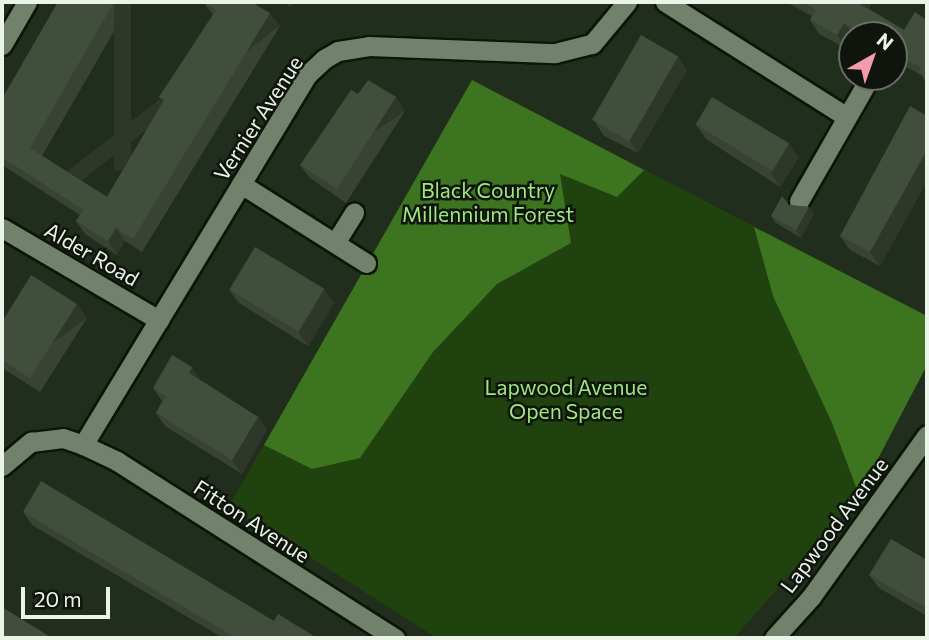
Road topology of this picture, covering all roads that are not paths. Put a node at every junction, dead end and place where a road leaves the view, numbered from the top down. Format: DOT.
graph roads {
  1 [pos="27,2"];
  2 [pos="627,2"];
  3 [pos="665,2"];
  4 [pos="2,45"];
  5 [pos="862,91"];
  6 [pos="847,117"];
  7 [pos="241,184"];
  8 [pos="799,201"];
  9 [pos="354,212"];
  10 [pos="2,228"];
  11 [pos="335,243"];
  12 [pos="366,263"];
  13 [pos="159,320"];
  14 [pos="927,435"];
  15 [pos="83,445"];
  16 [pos="2,466"];
  17 [pos="395,638"];
  18 [pos="774,638"];
  1 -- 4 [label="street"];
  2 -- 7 [label="street, Vernier Avenue"];
  3 -- 6 [label="street"];
  5 -- 6 [label="street"];
  6 -- 8 [label="street"];
  7 -- 11 [label="street"];
  7 -- 13 [label="street, Vernier Avenue"];
  9 -- 11 [label="street"];
  10 -- 13 [label="street, Alder Road"];
  11 -- 12 [label="street"];
  13 -- 15 [label="street, Vernier Avenue"];
  14 -- 18 [label="street, Lapwood Avenue"];
  15 -- 16 [label="street, Fitton Avenue"];
  15 -- 17 [label="street, Fitton Avenue"];
}
